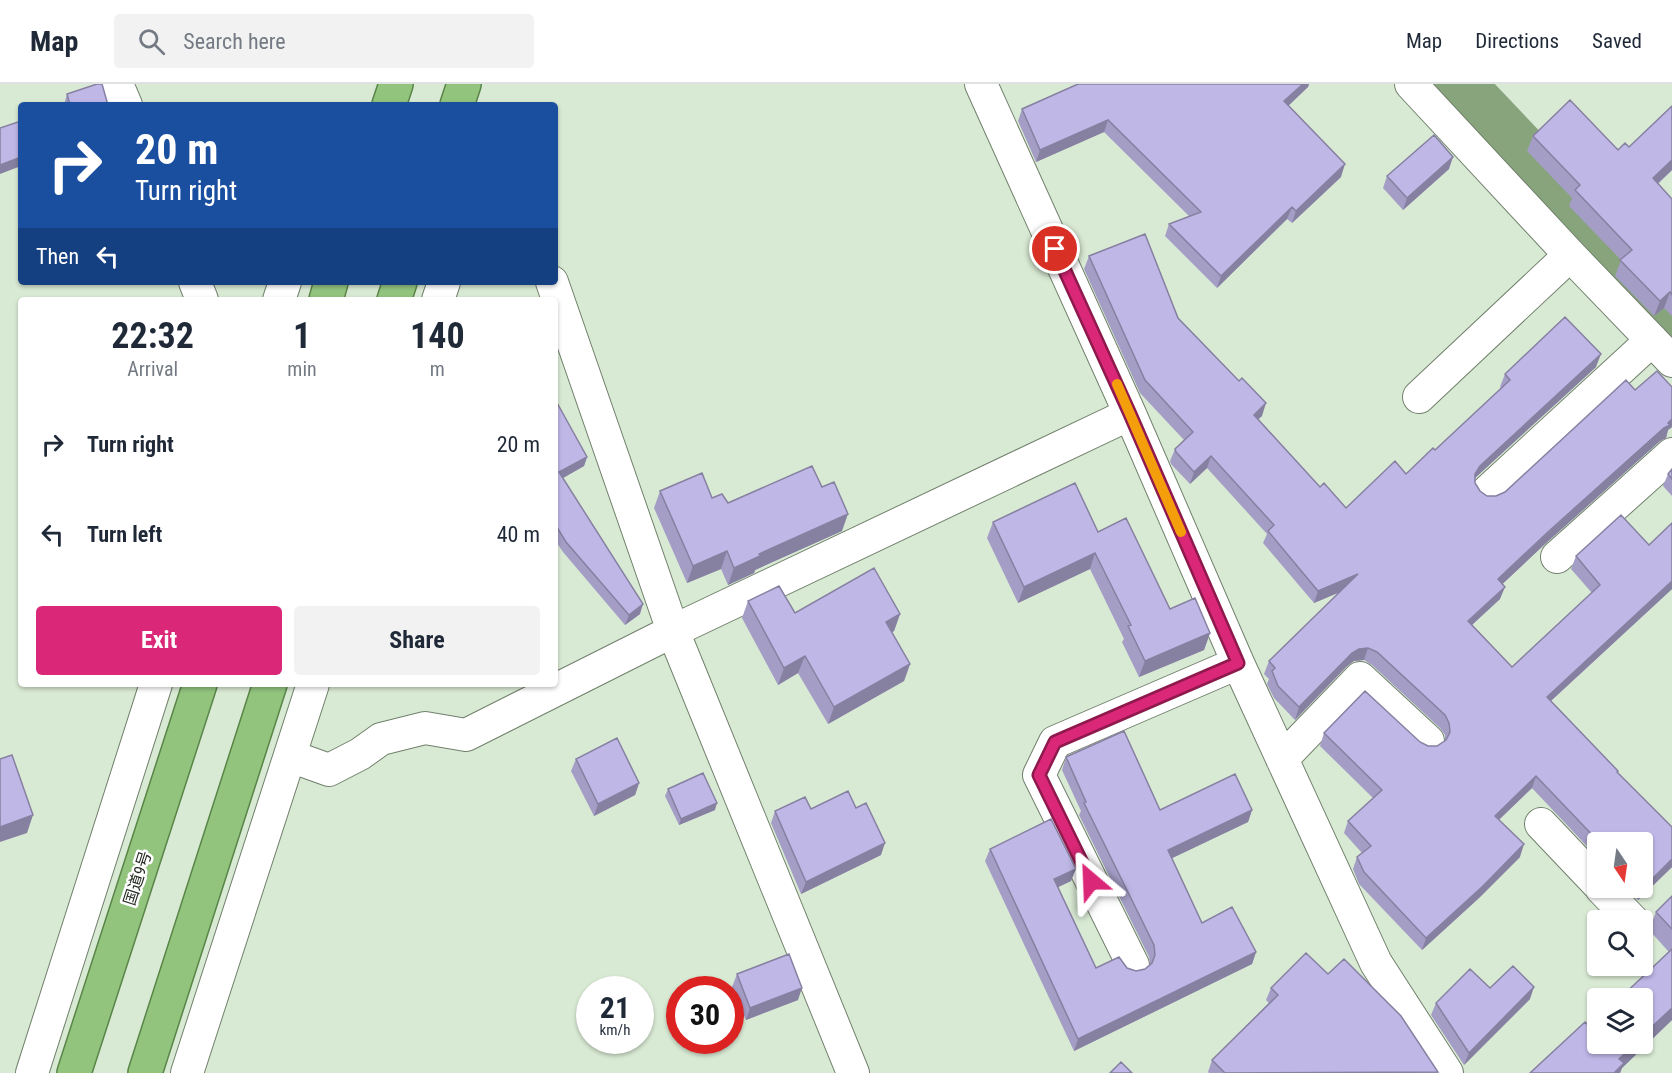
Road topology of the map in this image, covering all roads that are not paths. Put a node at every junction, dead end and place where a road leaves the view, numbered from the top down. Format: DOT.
graph roads {
  1 [pos="117,84"];
  2 [pos="396,84"];
  3 [pos="464,84"];
  4 [pos="981,84"];
  5 [pos="1411,84"];
  6 [pos="125,102"];
  7 [pos="390,102"];
  8 [pos="458,102"];
  9 [pos="1570,255"];
  10 [pos="558,299"];
  11 [pos="1662,350"];
  12 [pos="1419,397"];
  13 [pos="1130,414"];
  14 [pos="1672,454"];
  15 [pos="1488,491"];
  16 [pos="1557,557"];
  17 [pos="673,631"];
  18 [pos="1238,663"];
  19 [pos="155,687"];
  20 [pos="200,687"];
  21 [pos="269,687"];
  22 [pos="312,687"];
  23 [pos="1428,741"];
  24 [pos="290,756"];
  25 [pos="1282,759"];
  26 [pos="1541,824"];
  27 [pos="1587,872"];
  28 [pos="1611,898"];
  29 [pos="1622,910"];
  30 [pos="1133,965"];
  31 [pos="205,1018"];
  32 [pos="147,1067"];
  33 [pos="37,1068"];
  34 [pos="74,1073"];
  35 [pos="188,1073"];
  36 [pos="853,1073"];
  37 [pos="1447,1073"];
  1 -- 6 [label="street"];
  2 -- 7 [label="highway"];
  3 -- 8 [label="highway"];
  4 -- 13 [label="street"];
  5 -- 9 [label="street"];
  9 -- 11 [label="street"];
  9 -- 12 [label="street"];
  10 -- 17 [label="street"];
  11 -- 15 [label="street"];
  13 -- 17 [label="street"];
  13 -- 18 [label="street"];
  14 -- 16 [label="street"];
  17 -- 24 [label="street"];
  17 -- 36 [label="street"];
  18 -- 25 [label="street"];
  18 -- 30 [label="street"];
  19 -- 33 [label="street"];
  20 -- 34 [label="highway, 国道9号"];
  21 -- 32 [label="highway"];
  22 -- 24 [label="street"];
  23 -- 25 [label="street"];
  24 -- 31 [label="street"];
  25 -- 37 [label="street"];
  26 -- 27 [label="street"];
  28 -- 29 [label="street"];
  31 -- 32 [label="street"];
  31 -- 35 [label="street"];
}
